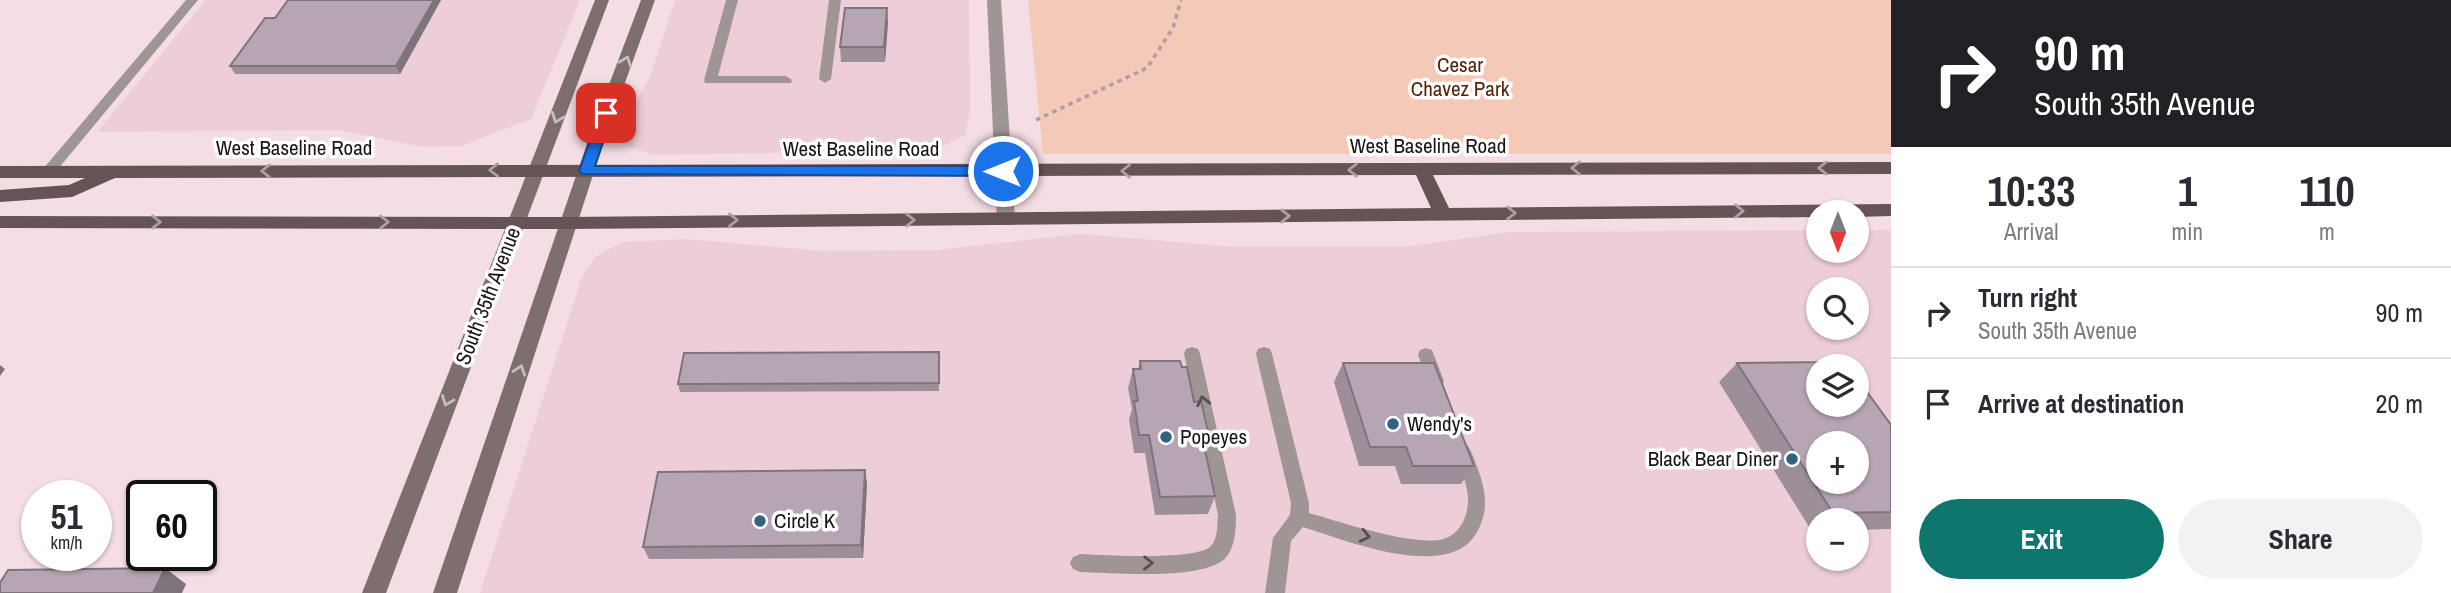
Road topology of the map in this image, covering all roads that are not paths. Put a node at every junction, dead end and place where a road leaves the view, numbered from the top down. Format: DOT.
graph roads {
  1 [pos="192,0"];
  2 [pos="602,0"];
  3 [pos="648,0"];
  4 [pos="732,0"];
  5 [pos="835,0"];
  6 [pos="994,0"];
  7 [pos="825,79"];
  8 [pos="786,80"];
  9 [pos="1891,168"];
  10 [pos="1422,169"];
  11 [pos="536,171"];
  12 [pos="587,171"];
  13 [pos="1003,171"];
  14 [pos="0,172"];
  15 [pos="48,172"];
  16 [pos="113,172"];
  17 [pos="0,196"];
  18 [pos="1891,210"];
  19 [pos="1443,214"];
  20 [pos="1006,220"];
  21 [pos="0,222"];
  22 [pos="516,223"];
  23 [pos="569,223"];
  24 [pos="1192,354"];
  25 [pos="1264,354"];
  26 [pos="1426,355"];
  27 [pos="1441,394"];
  28 [pos="1456,434"];
  29 [pos="1299,518"];
  30 [pos="1080,563"];
  31 [pos="374,593"];
  32 [pos="445,593"];
  33 [pos="1275,593"];
  1 -- 15 [label="lane"];
  2 -- 11 [label="main road, South 35th Avenue, one-way"];
  12 -- 3 [label="main road, one-way"];
  4 -- 8 [label="lane"];
  5 -- 7 [label="lane"];
  6 -- 13 [label="street"];
  9 -- 10 [label="main road, West Baseline Road, one-way"];
  10 -- 13 [label="main road, West Baseline Road, one-way"];
  10 -- 19 [label="main road"];
  11 -- 12 [label="main road, West Baseline Road"];
  11 -- 16 [label="main road, West Baseline Road, one-way"];
  11 -- 22 [label="main road, South 35th Avenue"];
  12 -- 13 [label="main road, West Baseline Road"];
  12 -- 23 [label="main road"];
  13 -- 20 [label="street"];
  14 -- 15 [label="main road, West Baseline Road"];
  15 -- 16 [label="main road, West Baseline Road"];
  16 -- 17 [label="main road"];
  19 -- 18 [label="main road, one-way"];
  20 -- 19 [label="main road, one-way"];
  23 -- 20 [label="main road, one-way"];
  21 -- 22 [label="main road, one-way"];
  22 -- 23 [label="main road"];
  22 -- 31 [label="main road, South 35th Avenue, one-way"];
  32 -- 23 [label="main road, one-way"];
  30 -- 24 [label="lane, one-way"];
  25 -- 29 [label="lane"];
  26 -- 27 [label="lane"];
  29 -- 28 [label="lane, one-way"];
  29 -- 33 [label="lane"];
}
